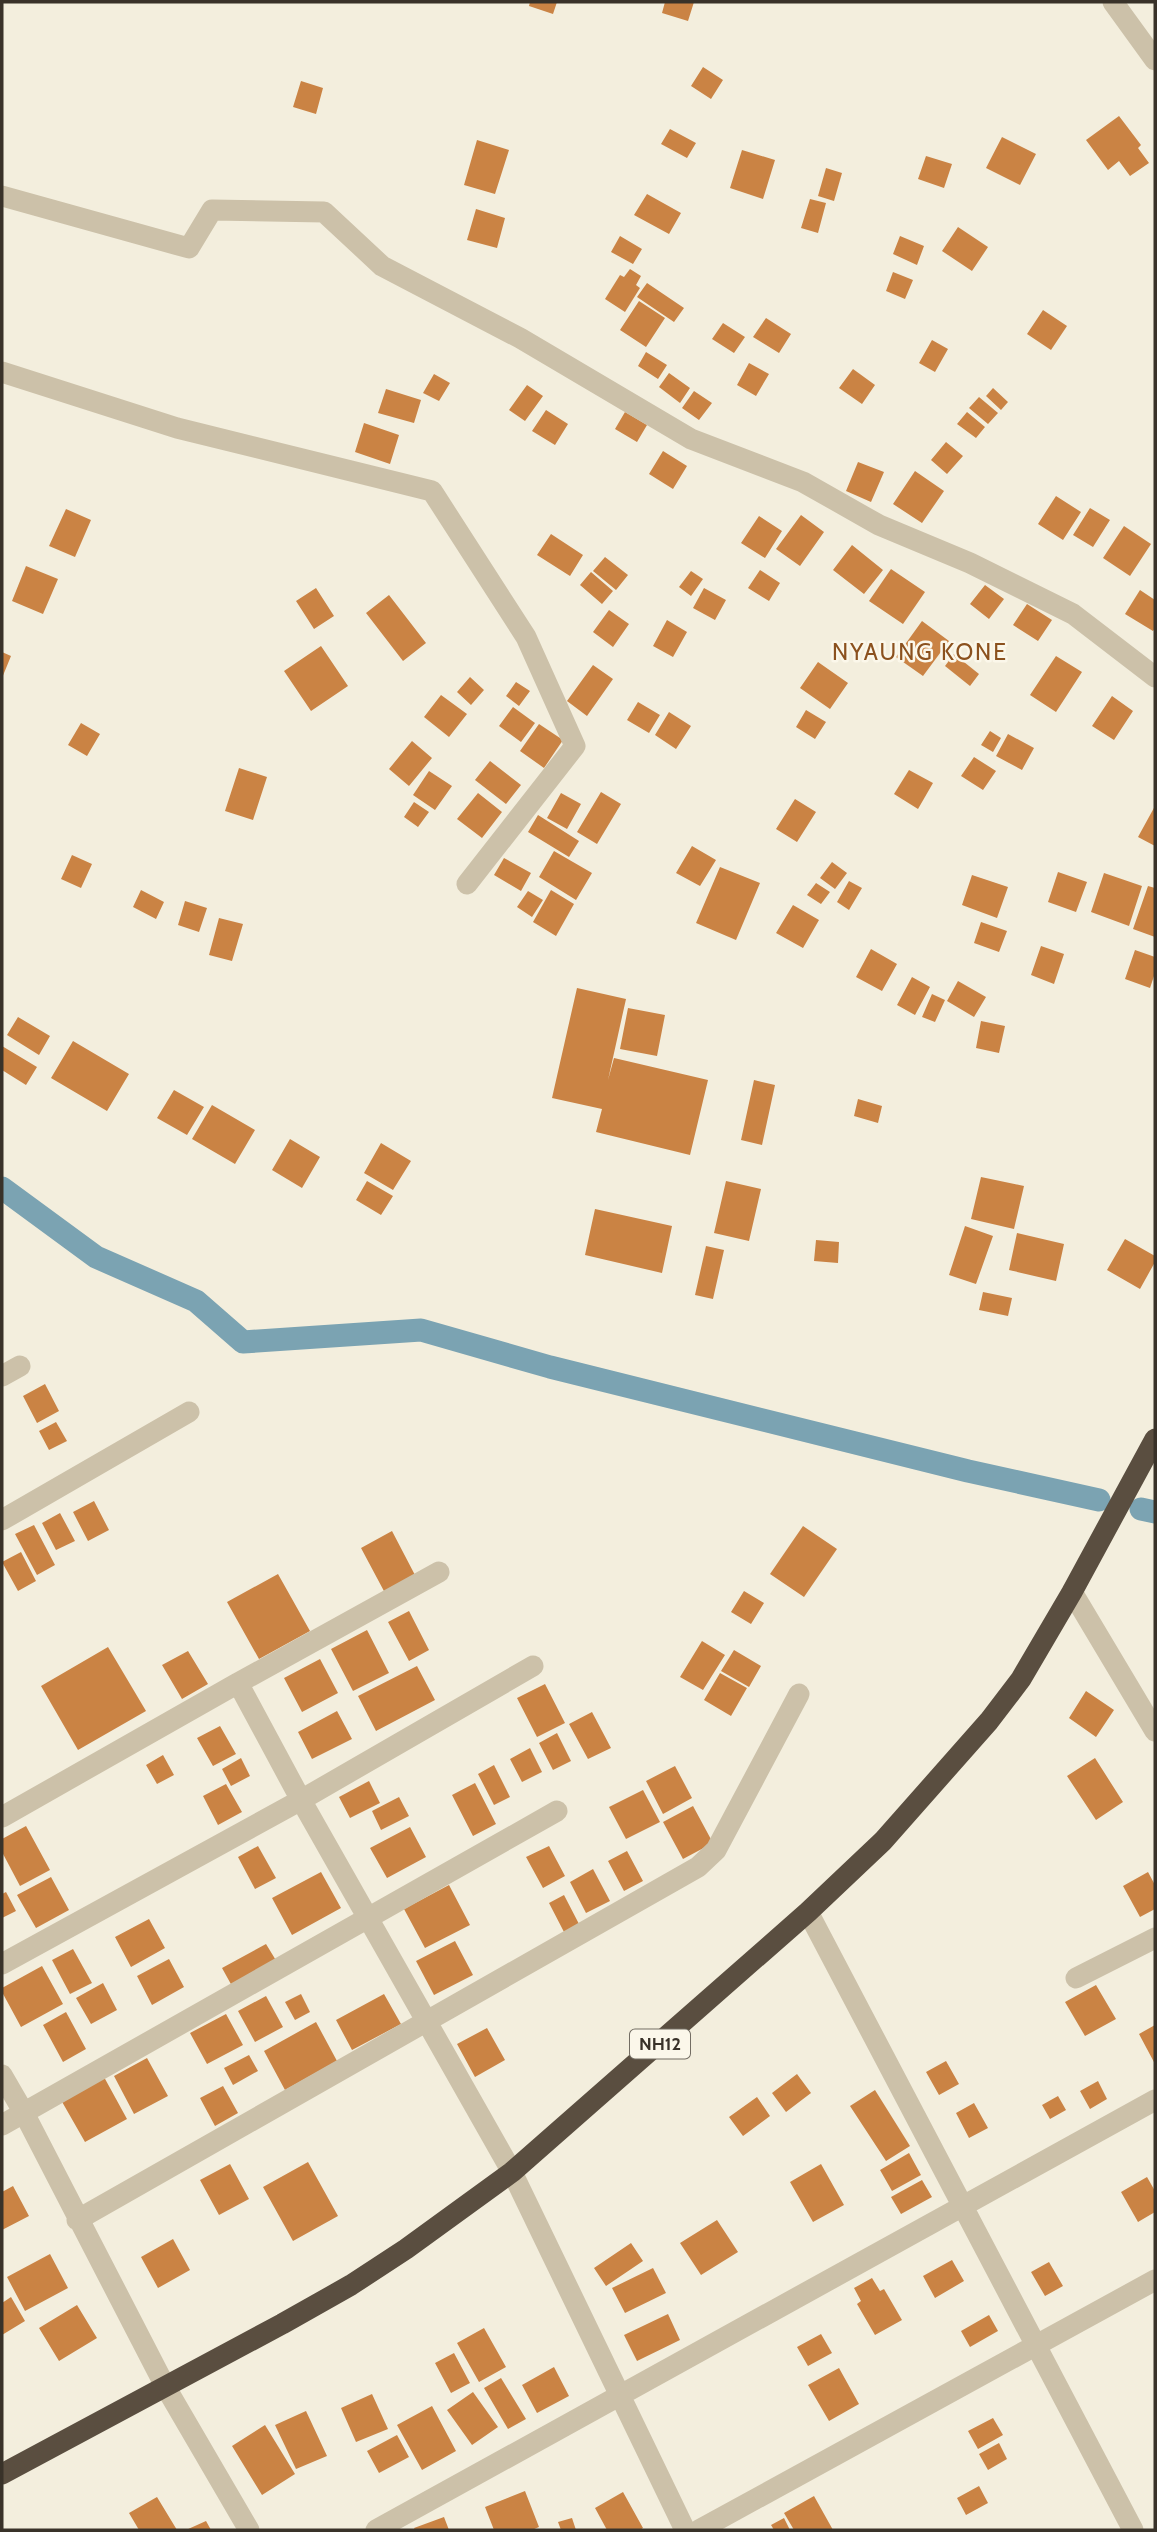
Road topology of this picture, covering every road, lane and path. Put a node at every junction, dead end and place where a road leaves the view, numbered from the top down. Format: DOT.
graph roads {
  1 [pos="1113,2"];
  2 [pos="1155,60"];
  3 [pos="2,196"];
  4 [pos="2,372"];
  5 [pos="1155,677"];
  6 [pos="467,884"];
  7 [pos="189,1412"];
  8 [pos="1155,1439"];
  9 [pos="2,1520"];
  10 [pos="439,1572"];
  11 [pos="1072,1592"];
  12 [pos="533,1666"];
  13 [pos="238,1683"];
  14 [pos="799,1694"];
  15 [pos="1155,1731"];
  16 [pos="301,1800"];
  17 [pos="557,1811"];
  18 [pos="2,1817"];
  19 [pos="808,1912"];
  20 [pos="368,1918"];
  21 [pos="1155,1938"];
  22 [pos="2,1964"];
  23 [pos="1076,1978"];
  24 [pos="426,2020"];
  25 [pos="2,2075"];
  26 [pos="1155,2100"];
  27 [pos="24,2113"];
  28 [pos="2,2125"];
  29 [pos="512,2172"];
  30 [pos="963,2207"];
  31 [pos="77,2220"];
  32 [pos="1155,2280"];
  33 [pos="1036,2346"];
  34 [pos="165,2386"];
  35 [pos="620,2395"];
  36 [pos="2,2474"];
  37 [pos="250,2530"];
  38 [pos="376,2530"];
  39 [pos="685,2530"];
  40 [pos="699,2530"];
  41 [pos="1133,2530"];
  1 -- 2 [label="street"];
  3 -- 5 [label="street"];
  4 -- 6 [label="street"];
  7 -- 9 [label="street"];
  8 -- 11 [label="highway, NH12"];
  10 -- 13 [label="street"];
  11 -- 15 [label="street"];
  11 -- 19 [label="highway, NH12"];
  12 -- 16 [label="street"];
  13 -- 16 [label="street"];
  13 -- 18 [label="street"];
  14 -- 24 [label="street"];
  16 -- 20 [label="street"];
  16 -- 22 [label="street"];
  17 -- 20 [label="street"];
  19 -- 29 [label="highway, NH12"];
  19 -- 30 [label="street"];
  20 -- 24 [label="street"];
  20 -- 27 [label="street"];
  21 -- 23 [label="street"];
  24 -- 29 [label="street"];
  24 -- 31 [label="street"];
  25 -- 27 [label="street"];
  26 -- 30 [label="street"];
  27 -- 28 [label="street"];
  27 -- 31 [label="street"];
  29 -- 34 [label="highway, NH12"];
  29 -- 35 [label="street"];
  30 -- 33 [label="street"];
  30 -- 35 [label="street"];
  31 -- 34 [label="street"];
  32 -- 33 [label="street"];
  33 -- 40 [label="street"];
  33 -- 41 [label="street"];
  34 -- 36 [label="highway, NH12"];
  34 -- 37 [label="street"];
  35 -- 38 [label="street"];
  35 -- 39 [label="street"];
}
